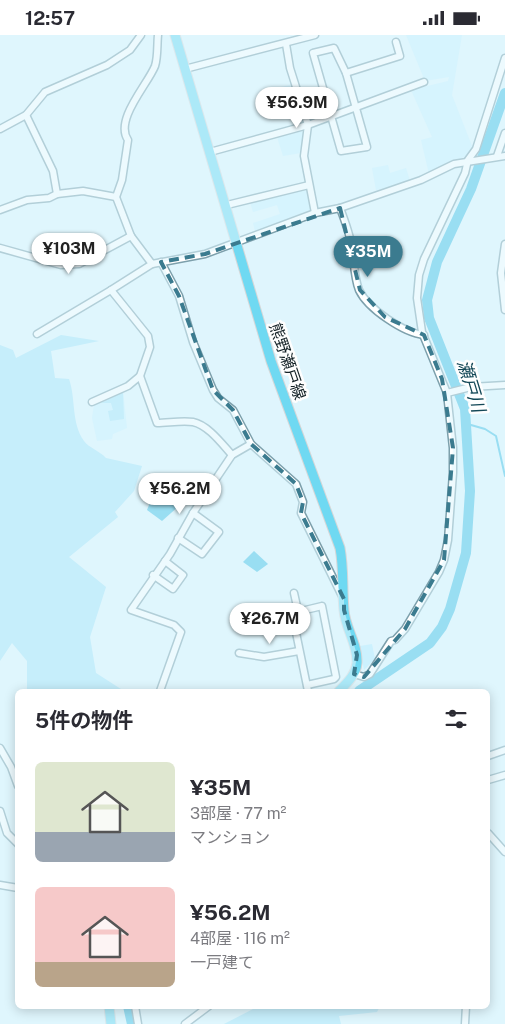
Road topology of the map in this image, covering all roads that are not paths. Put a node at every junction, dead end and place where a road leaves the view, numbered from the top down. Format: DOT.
graph roads {
  1 [pos="141,35"];
  2 [pos="158,35"];
  3 [pos="175,35"];
  4 [pos="315,35"];
  5 [pos="396,42"];
  6 [pos="286,44"];
  7 [pos="505,58"];
  8 [pos="185,69"];
  9 [pos="346,73"];
  10 [pos="424,82"];
  11 [pos="356,106"];
  12 [pos="26,115"];
  13 [pos="331,117"];
  14 [pos="308,125"];
  15 [pos="0,129"];
  16 [pos="505,133"];
  17 [pos="210,152"];
  18 [pos="505,156"];
  19 [pos="495,157"];
  20 [pos="470,160"];
  21 [pos="309,185"];
  22 [pos="56,194"];
  23 [pos="116,197"];
  24 [pos="227,205"];
  25 [pos="340,208"];
  26 [pos="0,210"];
  27 [pos="315,213"];
  28 [pos="131,236"];
  29 [pos="236,242"];
  30 [pos="505,244"];
  31 [pos="0,248"];
  32 [pos="161,262"];
  33 [pos="152,265"];
  34 [pos="111,290"];
  35 [pos="505,309"];
  36 [pos="37,334"];
  37 [pos="424,335"];
  38 [pos="140,376"];
  39 [pos="505,385"];
  40 [pos="448,393"];
  41 [pos="92,402"];
  42 [pos="252,444"];
  43 [pos="232,455"];
  44 [pos="192,513"];
  45 [pos="178,538"];
  46 [pos="165,561"];
  47 [pos="153,575"];
  48 [pos="294,593"];
  49 [pos="344,599"];
  50 [pos="298,611"];
  51 [pos="299,651"];
  52 [pos="239,653"];
  53 [pos="354,675"];
  54 [pos="307,688"];
  55 [pos="161,689"];
  56 [pos="341,689"];
  57 [pos="0,748"];
  58 [pos="505,750"];
  59 [pos="490,754"];
  60 [pos="505,775"];
  61 [pos="15,777"];
  62 [pos="490,779"];
  63 [pos="0,811"];
  64 [pos="490,835"];
  65 [pos="15,841"];
  66 [pos="505,852"];
  67 [pos="0,885"];
  68 [pos="15,888"];
  69 [pos="110,1009"];
  70 [pos="136,1009"];
  71 [pos="205,1009"];
  72 [pos="466,1009"];
  73 [pos="111,1024"];
  74 [pos="138,1024"];
  75 [pos="185,1024"];
  76 [pos="465,1024"];
  1 -- 12 [label="street"];
  2 -- 23 [label="street"];
  3 -- 8 [label="main road, 熊野瀬戸線"];
  4 -- 6 [label="street"];
  5 -- 9 [label="street"];
  6 -- 8 [label="street"];
  6 -- 14 [label="street"];
  7 -- 20 [label="street"];
  8 -- 17 [label="main road, 熊野瀬戸線"];
  9 -- 11 [label="street"];
  9 -- 13 [label="street"];
  10 -- 11 [label="street"];
  11 -- 13 [label="street"];
  11 -- 13 [label="street"];
  12 -- 15 [label="street"];
  12 -- 22 [label="street"];
  13 -- 14 [label="street"];
  14 -- 17 [label="street"];
  14 -- 21 [label="street"];
  16 -- 19 [label="street"];
  17 -- 24 [label="main road, 熊野瀬戸線"];
  18 -- 19 [label="street"];
  19 -- 20 [label="street"];
  20 -- 25 [label="street"];
  20 -- 37 [label="street"];
  21 -- 24 [label="street"];
  21 -- 27 [label="street"];
  22 -- 23 [label="street"];
  22 -- 26 [label="street"];
  23 -- 28 [label="street"];
  24 -- 29 [label="main road, 熊野瀬戸線"];
  25 -- 27 [label="street"];
  25 -- 37 [label="street"];
  27 -- 29 [label="street"];
  28 -- 31 [label="street"];
  28 -- 33 [label="street"];
  29 -- 32 [label="street"];
  29 -- 49 [label="main road, 熊野瀬戸線"];
  30 -- 35 [label="street"];
  32 -- 33 [label="street"];
  32 -- 42 [label="street"];
  33 -- 34 [label="street"];
  34 -- 36 [label="street"];
  34 -- 38 [label="street"];
  37 -- 40 [label="street"];
  38 -- 41 [label="street"];
  38 -- 43 [label="street"];
  39 -- 40 [label="street"];
  40 -- 53 [label="street"];
  42 -- 43 [label="street"];
  42 -- 49 [label="street"];
  43 -- 44 [label="street"];
  44 -- 45 [label="street"];
  44 -- 45 [label="street"];
  45 -- 46 [label="street"];
  46 -- 47 [label="street"];
  46 -- 47 [label="street"];
  47 -- 55 [label="street"];
  48 -- 50 [label="street"];
  49 -- 53 [label="main road, 熊野瀬戸線"];
  50 -- 51 [label="street"];
  50 -- 54 [label="street"];
  51 -- 52 [label="street"];
  51 -- 54 [label="street"];
  53 -- 56 [label="main road"];
  57 -- 61 [label="street"];
  58 -- 59 [label="street"];
  60 -- 62 [label="street"];
  63 -- 65 [label="street"];
  64 -- 66 [label="street"];
  67 -- 68 [label="street"];
  69 -- 73 [label="main road"];
  70 -- 74 [label="street"];
  71 -- 75 [label="street"];
  72 -- 76 [label="street"];
}
